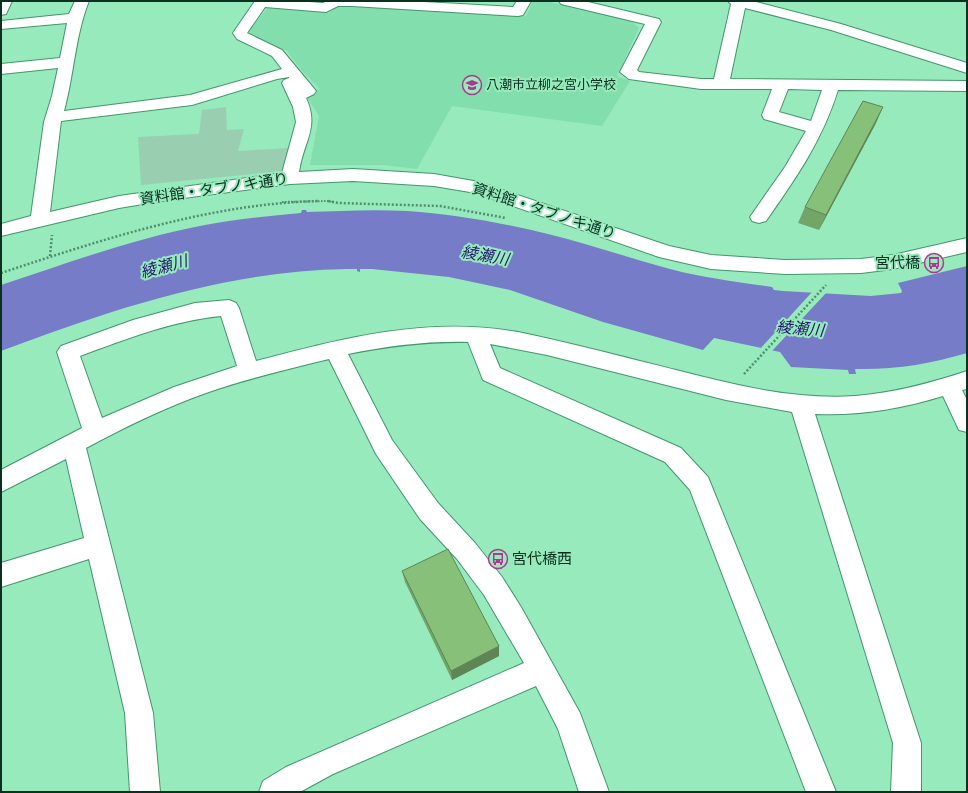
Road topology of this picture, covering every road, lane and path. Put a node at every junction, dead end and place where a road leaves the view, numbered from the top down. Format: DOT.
graph roads {
  1 [pos="5,1"];
  2 [pos="82,1"];
  3 [pos="524,1"];
  4 [pos="566,1"];
  5 [pos="738,1"];
  6 [pos="1,11"];
  7 [pos="75,18"];
  8 [pos="1,25"];
  9 [pos="66,62"];
  10 [pos="967,68"];
  11 [pos="1,69"];
  12 [pos="289,72"];
  13 [pos="721,83"];
  14 [pos="782,85"];
  15 [pos="831,86"];
  16 [pos="967,86"];
  17 [pos="54,117"];
  18 [pos="815,128"];
  19 [pos="290,178"];
  20 [pos="759,217"];
  21 [pos="511,219"];
  22 [pos="40,221"];
  23 [pos="1,230"];
  24 [pos="967,245"];
  25 [pos="1,273"];
  26 [pos="828,283"];
  27 [pos="476,334"];
  28 [pos="335,349"];
  29 [pos="752,364"];
  30 [pos="249,371"];
  31 [pos="958,383"];
  32 [pos="801,404"];
  33 [pos="967,423"];
  34 [pos="84,438"];
  35 [pos="1,482"];
  36 [pos="99,545"];
  37 [pos="1,575"];
  38 [pos="542,669"];
  39 [pos="145,792"];
  40 [pos="274,792"];
  41 [pos="594,792"];
  42 [pos="821,792"];
  43 [pos="906,792"];
  1 -- 6 [label="street"];
  2 -- 7 [label="street"];
  3 -- 12 [label="street"];
  4 -- 13 [label="street"];
  5 -- 10 [label="street"];
  5 -- 13 [label="street"];
  7 -- 8 [label="street"];
  7 -- 9 [label="street"];
  9 -- 11 [label="street"];
  9 -- 17 [label="street"];
  12 -- 17 [label="street"];
  12 -- 19 [label="street"];
  13 -- 14 [label="street"];
  14 -- 15 [label="street"];
  14 -- 18 [label="street"];
  15 -- 16 [label="street"];
  15 -- 18 [label="street"];
  17 -- 22 [label="street"];
  18 -- 20 [label="street"];
  19 -- 22 [label="street, 資料館・タブノキ通り"];
  19 -- 24 [label="street, 資料館・タブノキ通り"];
  21 -- 25 [label="path"];
  22 -- 23 [label="street, 資料館・タブノキ通り"];
  26 -- 29 [label="path"];
  27 -- 28 [label="street"];
  27 -- 32 [label="street"];
  27 -- 42 [label="street"];
  28 -- 30 [label="street"];
  28 -- 38 [label="street"];
  30 -- 34 [label="street"];
  30 -- 34 [label="street"];
  31 -- 32 [label="street"];
  31 -- 33 [label="street"];
  32 -- 43 [label="street"];
  34 -- 35 [label="street"];
  34 -- 36 [label="street"];
  36 -- 37 [label="street"];
  36 -- 39 [label="street"];
  38 -- 40 [label="street"];
  38 -- 41 [label="street"];
}
